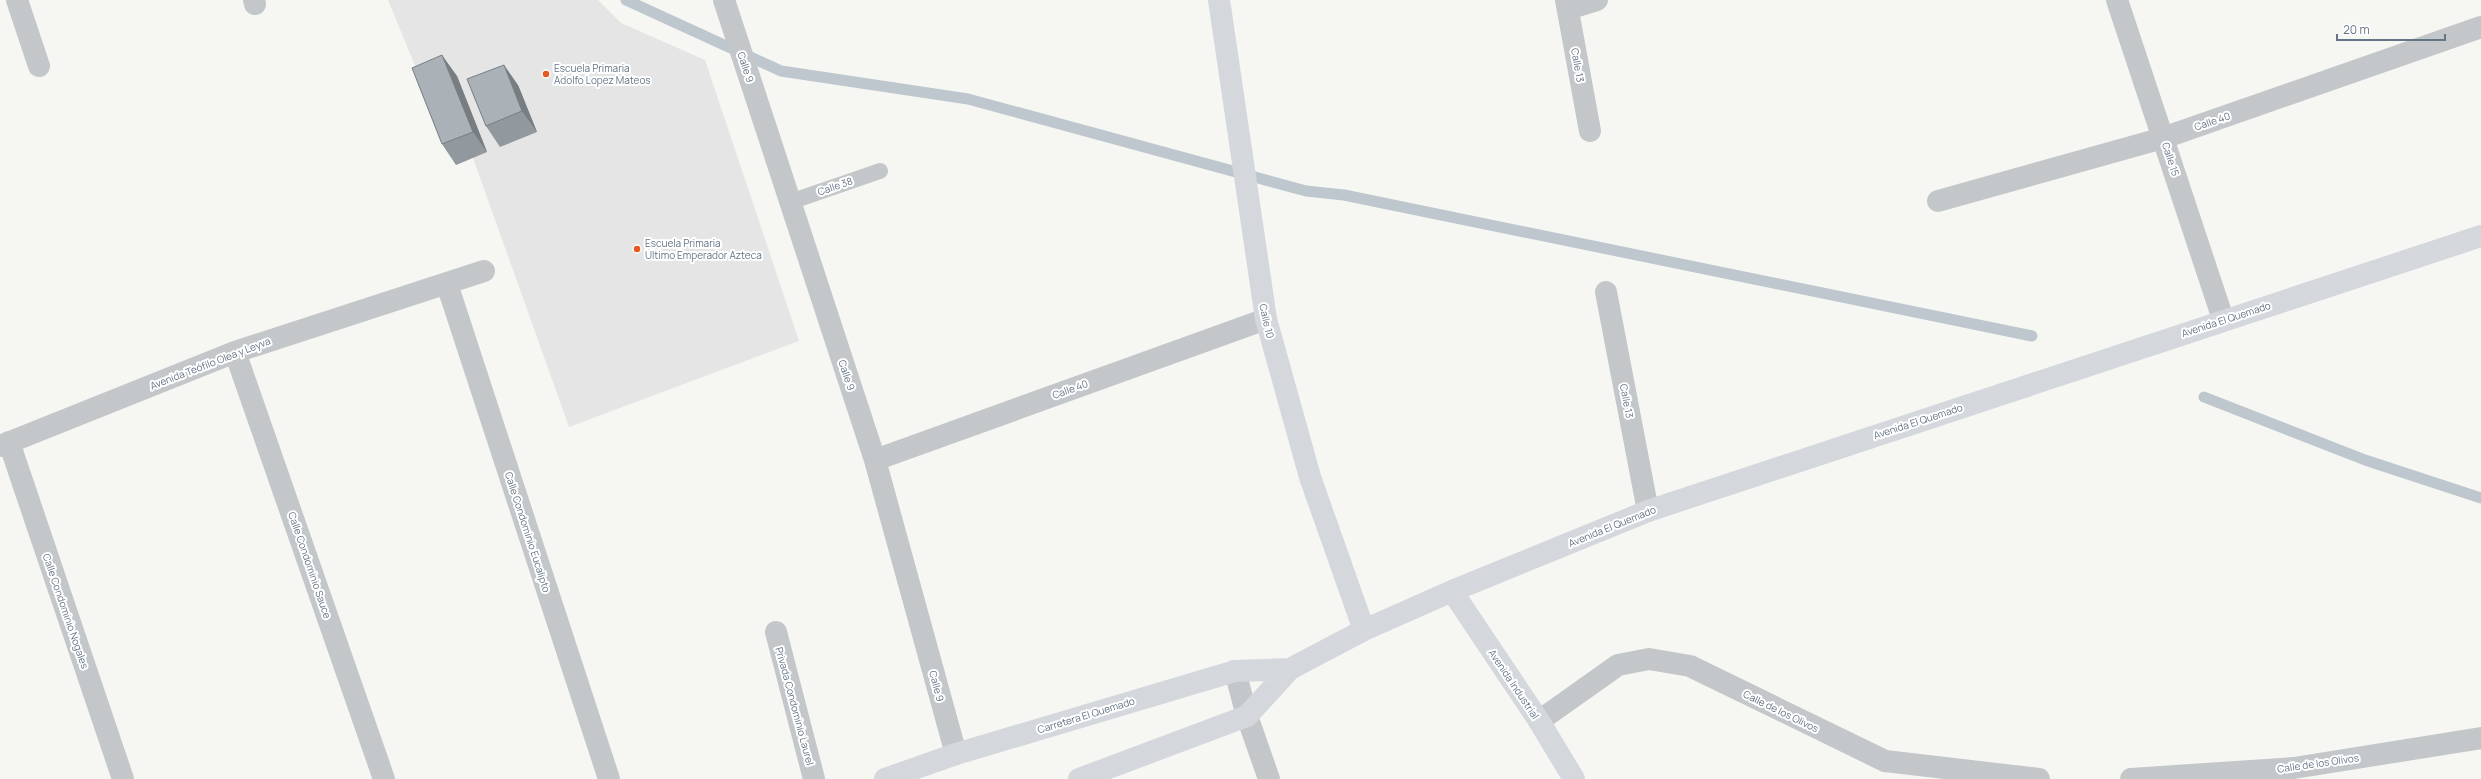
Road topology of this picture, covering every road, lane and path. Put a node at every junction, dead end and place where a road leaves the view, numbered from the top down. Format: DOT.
graph roads {
  1 [pos="17,0"];
  2 [pos="724,0"];
  3 [pos="1219,0"];
  4 [pos="1597,0"];
  5 [pos="2117,0"];
  6 [pos="1567,4"];
  7 [pos="2481,27"];
  8 [pos="39,66"];
  9 [pos="1590,131"];
  10 [pos="2163,138"];
  11 [pos="880,171"];
  12 [pos="1938,201"];
  13 [pos="790,202"];
  14 [pos="2481,236"];
  15 [pos="484,271"];
  16 [pos="447,284"];
  17 [pos="1606,292"];
  18 [pos="1266,319"];
  19 [pos="2223,319"];
  20 [pos="235,352"];
  21 [pos="5,444"];
  22 [pos="875,460"];
  23 [pos="1648,511"];
  24 [pos="1452,591"];
  25 [pos="1364,630"];
  26 [pos="776,632"];
  27 [pos="1290,670"];
  28 [pos="1235,671"];
  29 [pos="1247,716"];
  30 [pos="1539,721"];
  31 [pos="2481,738"];
  32 [pos="956,754"];
  33 [pos="2292,773"];
  34 [pos="123,779"];
  35 [pos="384,779"];
  36 [pos="609,779"];
  37 [pos="814,779"];
  38 [pos="885,779"];
  39 [pos="1079,779"];
  40 [pos="1270,779"];
  41 [pos="1574,779"];
  42 [pos="2039,779"];
  43 [pos="2131,779"];
  1 -- 8 [label="street"];
  2 -- 13 [label="street, Calle 9"];
  3 -- 18 [label="main road, Calle 10"];
  4 -- 6 [label="street"];
  5 -- 10 [label="street, Calle 15"];
  6 -- 9 [label="street, Calle 13"];
  7 -- 10 [label="street, Calle 40"];
  10 -- 12 [label="street, Calle 40"];
  10 -- 19 [label="street, Calle 15"];
  11 -- 13 [label="lane, Calle 38"];
  13 -- 22 [label="street, Calle 9"];
  14 -- 19 [label="main road, Avenida El Quemado"];
  15 -- 16 [label="street, Avenida Teófilo Olea y Leyva"];
  16 -- 20 [label="street, Avenida Teófilo Olea y Leyva"];
  16 -- 36 [label="street, Calle Condominio Eucalipto"];
  17 -- 23 [label="street, Calle 13"];
  18 -- 22 [label="street, Calle 40"];
  18 -- 25 [label="main road, Calle 10"];
  19 -- 23 [label="main road, Avenida El Quemado"];
  20 -- 21 [label="street, Avenida Teófilo Olea y Leyva"];
  20 -- 35 [label="street, Calle Condominio Sauce"];
  21 -- 34 [label="street, Calle Condominio Nogales"];
  22 -- 32 [label="street, Calle 9"];
  23 -- 24 [label="main road, Avenida El Quemado"];
  24 -- 25 [label="main road, Avenida El Quemado"];
  24 -- 30 [label="main road, Avenida Industrial"];
  25 -- 27 [label="main road, Carretera El Quemado"];
  26 -- 37 [label="street, Privada Condominio Laurel"];
  27 -- 28 [label="main road, Carretera El Quemado"];
  27 -- 29 [label="main road, Carretera El Quemado"];
  28 -- 29 [label="street"];
  28 -- 32 [label="main road, Carretera El Quemado"];
  29 -- 39 [label="main road, Carretera El Quemado"];
  29 -- 40 [label="street"];
  30 -- 41 [label="main road, Avenida Industrial"];
  30 -- 42 [label="street, Calle de los Olivos"];
  31 -- 33 [label="street, Calle de los Olivos"];
  32 -- 38 [label="main road, Carretera El Quemado"];
  33 -- 43 [label="street, Calle de los Olivos"];
}
